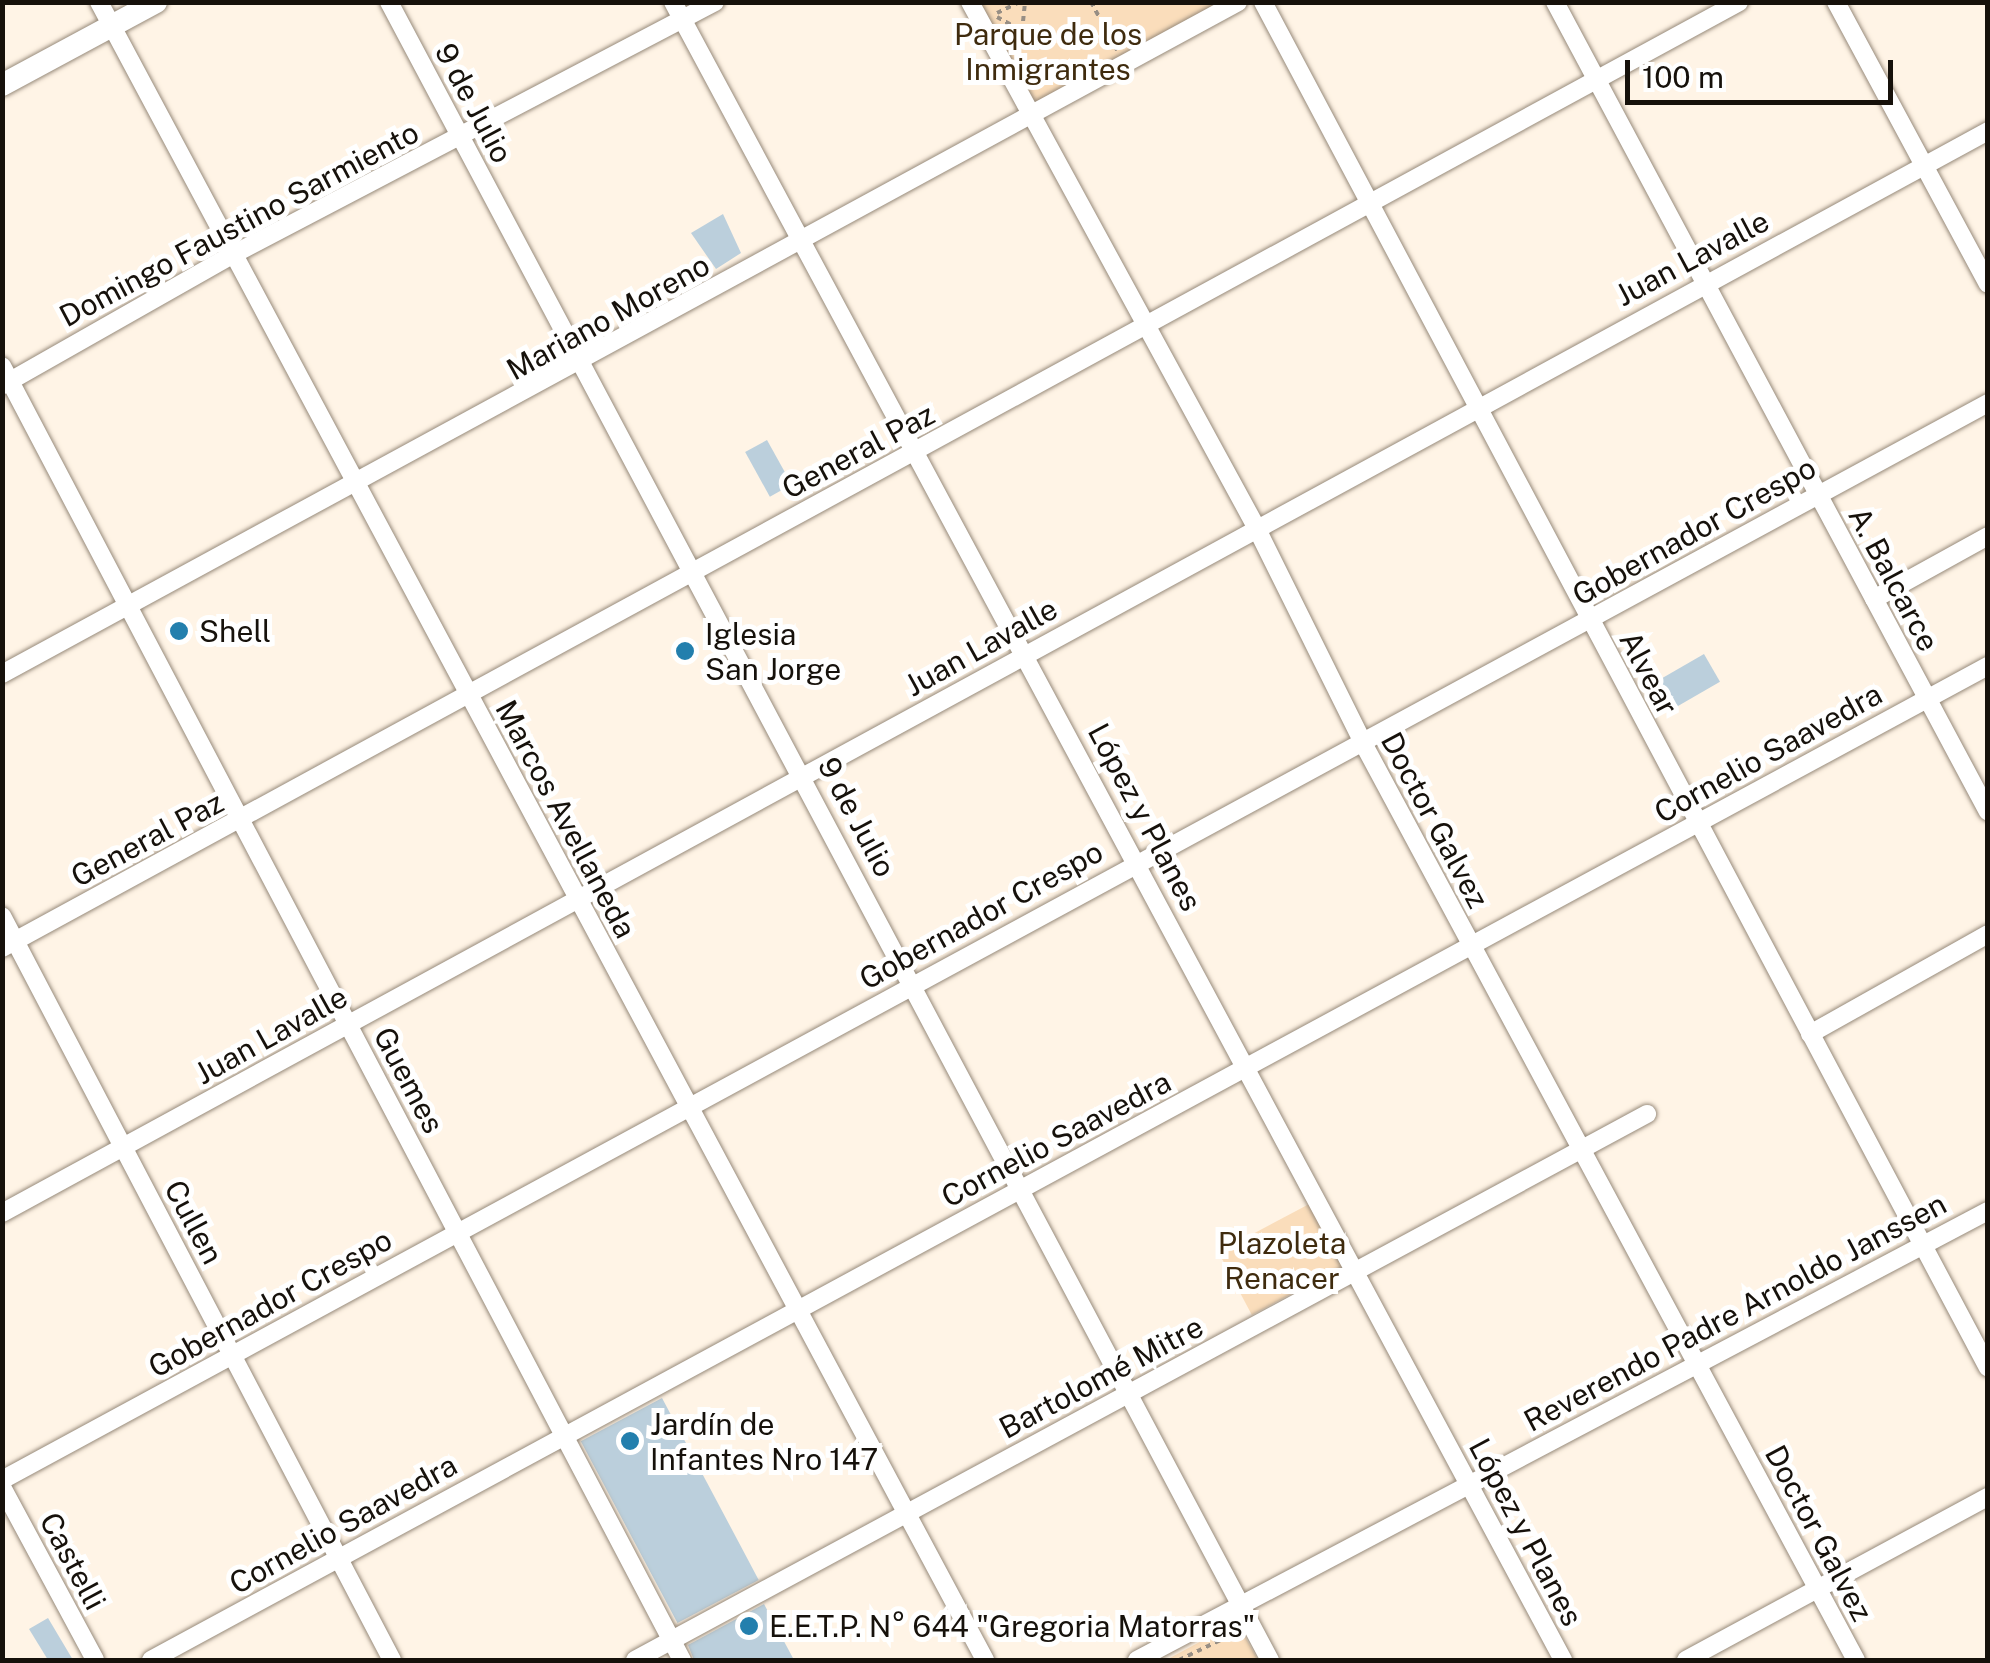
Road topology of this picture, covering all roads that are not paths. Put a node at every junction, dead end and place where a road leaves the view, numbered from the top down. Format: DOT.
graph roads {
  1 [pos="99,2"];
  2 [pos="156,2"];
  3 [pos="389,2"];
  4 [pos="673,2"];
  5 [pos="715,2"];
  6 [pos="970,2"];
  7 [pos="1238,2"];
  8 [pos="1263,2"];
  9 [pos="1555,2"];
  10 [pos="1739,2"];
  11 [pos="1836,2"];
  12 [pos="683,20"];
  13 [pos="112,26"];
  14 [pos="1597,82"];
  15 [pos="2,85"];
  16 [pos="1029,114"];
  17 [pos="1988,131"];
  18 [pos="460,137"];
  19 [pos="1924,165"];
  20 [pos="1371,204"];
  21 [pos="803,241"];
  22 [pos="234,254"];
  23 [pos="1705,283"];
  24 [pos="1988,284"];
  25 [pos="1143,329"];
  26 [pos="581,365"];
  27 [pos="5,377"];
  28 [pos="1988,403"];
  29 [pos="1476,405"];
  30 [pos="917,450"];
  31 [pos="359,480"];
  32 [pos="1818,495"];
  33 [pos="1256,525"];
  34 [pos="1988,536"];
  35 [pos="695,569"];
  36 [pos="1874,599"];
  37 [pos="129,605"];
  38 [pos="1590,620"];
  39 [pos="1026,654"];
  40 [pos="1988,666"];
  41 [pos="2,674"];
  42 [pos="469,696"];
  43 [pos="1927,699"];
  44 [pos="1362,743"];
  45 [pos="804,776"];
  46 [pos="1988,812"];
  47 [pos="242,819"];
  48 [pos="1698,823"];
  49 [pos="1137,861"];
  50 [pos="578,899"];
  51 [pos="2,916"];
  52 [pos="1988,934"];
  53 [pos="9,945"];
  54 [pos="1470,946"];
  55 [pos="913,984"];
  56 [pos="349,1024"];
  57 [pos="1810,1034"];
  58 [pos="1248,1067"];
  59 [pos="688,1106"];
  60 [pos="1647,1114"];
  61 [pos="123,1147"];
  62 [pos="1578,1150"];
  63 [pos="1021,1188"];
  64 [pos="1988,1210"];
  65 [pos="2,1212"];
  66 [pos="458,1232"];
  67 [pos="1922,1246"];
  68 [pos="1356,1270"];
  69 [pos="797,1309"];
  70 [pos="232,1354"];
  71 [pos="1696,1362"];
  72 [pos="1988,1368"];
  73 [pos="1128,1393"];
  74 [pos="564,1435"];
  75 [pos="2,1480"];
  76 [pos="1469,1483"];
  77 [pos="2,1488"];
  78 [pos="1988,1498"];
  79 [pos="906,1513"];
  80 [pos="338,1558"];
  81 [pos="1818,1589"];
  82 [pos="1240,1606"];
  83 [pos="671,1640"];
  84 [pos="94,1660"];
  85 [pos="151,1660"];
  86 [pos="392,1660"];
  87 [pos="635,1660"];
  88 [pos="682,1660"];
  89 [pos="985,1660"];
  90 [pos="1138,1660"];
  91 [pos="1270,1660"];
  92 [pos="1563,1660"];
  93 [pos="1686,1660"];
  94 [pos="1856,1660"];
  1 -- 13 [label="street, Marcos Avellaneda"];
  2 -- 13 [label="main road"];
  3 -- 18 [label="street, 9 de Julio"];
  4 -- 12 [label="street, López y Planes"];
  5 -- 12 [label="street, Domingo Faustino Sarmiento"];
  6 -- 16 [label="street, Doctor Galvez"];
  7 -- 16 [label="street, Mariano Moreno"];
  8 -- 20 [label="street, Alvear"];
  9 -- 14 [label="street, A. Balcarce"];
  10 -- 14 [label="street, General Paz"];
  11 -- 19 [label="street"];
  12 -- 18 [label="street, Domingo Faustino Sarmiento"];
  12 -- 21 [label="street, López y Planes"];
  13 -- 15 [label="main road"];
  13 -- 22 [label="street, Marcos Avellaneda"];
  14 -- 20 [label="street, General Paz"];
  14 -- 23 [label="street, A. Balcarce"];
  16 -- 21 [label="street, Mariano Moreno"];
  16 -- 25 [label="street, Doctor Galvez"];
  17 -- 19 [label="street, Juan Lavalle"];
  18 -- 22 [label="street, Domingo Faustino Sarmiento"];
  18 -- 26 [label="street, 9 de Julio"];
  19 -- 23 [label="street, Juan Lavalle"];
  19 -- 24 [label="street"];
  20 -- 25 [label="street, General Paz"];
  20 -- 29 [label="street, Alvear"];
  21 -- 26 [label="street, Mariano Moreno"];
  21 -- 30 [label="street, López y Planes"];
  22 -- 27 [label="street, Domingo Faustino Sarmiento"];
  22 -- 31 [label="street, Marcos Avellaneda"];
  23 -- 29 [label="street, Juan Lavalle"];
  23 -- 32 [label="street, A. Balcarce"];
  25 -- 30 [label="street, General Paz"];
  25 -- 33 [label="street, Doctor Galvez"];
  26 -- 31 [label="street, Mariano Moreno"];
  26 -- 35 [label="street, 9 de Julio"];
  27 -- 37 [label="street, Guemes"];
  28 -- 32 [label="street, Gobernador Crespo"];
  29 -- 33 [label="street, Juan Lavalle"];
  29 -- 38 [label="street, Alvear"];
  30 -- 35 [label="street, General Paz"];
  30 -- 39 [label="street, López y Planes"];
  31 -- 37 [label="street, Mariano Moreno"];
  31 -- 42 [label="street, Marcos Avellaneda"];
  32 -- 36 [label="street, A. Balcarce"];
  32 -- 38 [label="street, Gobernador Crespo"];
  33 -- 39 [label="street, Juan Lavalle"];
  33 -- 44 [label="street, Doctor Galvez"];
  34 -- 36 [label="street"];
  35 -- 42 [label="street, General Paz"];
  35 -- 45 [label="street, 9 de Julio"];
  36 -- 43 [label="street, A. Balcarce"];
  37 -- 41 [label="street, Mariano Moreno"];
  37 -- 47 [label="street, Guemes"];
  38 -- 44 [label="street, Gobernador Crespo"];
  38 -- 48 [label="street, Alvear"];
  39 -- 45 [label="street, Juan Lavalle"];
  39 -- 49 [label="street, López y Planes"];
  40 -- 43 [label="street, Cornelio Saavedra"];
  42 -- 47 [label="street, General Paz"];
  42 -- 50 [label="street, Marcos Avellaneda"];
  43 -- 46 [label="street, A. Balcarce"];
  43 -- 48 [label="street, Cornelio Saavedra"];
  44 -- 49 [label="street, Gobernador Crespo"];
  44 -- 54 [label="street, Doctor Galvez"];
  45 -- 50 [label="street, Juan Lavalle"];
  45 -- 55 [label="street, 9 de Julio"];
  47 -- 53 [label="street, General Paz"];
  47 -- 56 [label="street, Guemes"];
  48 -- 54 [label="street, Cornelio Saavedra"];
  48 -- 57 [label="street, Alvear"];
  49 -- 55 [label="street, Gobernador Crespo"];
  49 -- 58 [label="street, López y Planes"];
  50 -- 56 [label="street, Juan Lavalle"];
  50 -- 59 [label="street, Marcos Avellaneda"];
  51 -- 53 [label="street, Cullen"];
  52 -- 57 [label="street"];
  53 -- 61 [label="street, Cullen"];
  54 -- 58 [label="street, Cornelio Saavedra"];
  54 -- 62 [label="street, Doctor Galvez"];
  55 -- 59 [label="street, Gobernador Crespo"];
  55 -- 63 [label="street, 9 de Julio"];
  56 -- 61 [label="street, Juan Lavalle"];
  56 -- 66 [label="street, Guemes"];
  57 -- 67 [label="street, Alvear"];
  58 -- 63 [label="street, Cornelio Saavedra"];
  58 -- 68 [label="street, López y Planes"];
  59 -- 66 [label="street, Gobernador Crespo"];
  59 -- 69 [label="street, Marcos Avellaneda"];
  60 -- 62 [label="street, Bartolomé Mitre"];
  61 -- 65 [label="street, Juan Lavalle"];
  61 -- 70 [label="street, Cullen"];
  62 -- 68 [label="street, Bartolomé Mitre"];
  62 -- 71 [label="street, Doctor Galvez"];
  63 -- 69 [label="street, Cornelio Saavedra"];
  63 -- 73 [label="street, 9 de Julio"];
  64 -- 67 [label="street, Reverendo Padre Arnoldo Janssen"];
  66 -- 70 [label="street, Gobernador Crespo"];
  66 -- 74 [label="street, Guemes"];
  67 -- 71 [label="street, Reverendo Padre Arnoldo Janssen"];
  67 -- 72 [label="street, Alvear"];
  68 -- 73 [label="street, Bartolomé Mitre"];
  68 -- 76 [label="street, López y Planes"];
  69 -- 74 [label="street, Cornelio Saavedra"];
  69 -- 79 [label="street, Marcos Avellaneda"];
  70 -- 75 [label="street, Gobernador Crespo"];
  70 -- 80 [label="street, Cullen"];
  71 -- 76 [label="street, Reverendo Padre Arnoldo Janssen"];
  71 -- 81 [label="street, Doctor Galvez"];
  73 -- 79 [label="street, Bartolomé Mitre"];
  73 -- 82 [label="street, 9 de Julio"];
  74 -- 80 [label="street, Cornelio Saavedra"];
  74 -- 83 [label="street, Guemes"];
  76 -- 82 [label="street, Reverendo Padre Arnoldo Janssen"];
  76 -- 92 [label="street, López y Planes"];
  77 -- 84 [label="street, Castelli"];
  78 -- 81 [label="street"];
  79 -- 83 [label="street, Bartolomé Mitre"];
  79 -- 89 [label="street, Marcos Avellaneda"];
  80 -- 85 [label="street, Cornelio Saavedra"];
  80 -- 86 [label="street, Cullen"];
  81 -- 93 [label="street"];
  81 -- 94 [label="street, Doctor Galvez"];
  82 -- 90 [label="street, Reverendo Padre Arnoldo Janssen"];
  82 -- 91 [label="street, 9 de Julio"];
  83 -- 87 [label="street, Bartolomé Mitre"];
  83 -- 88 [label="street, Guemes"];
}
